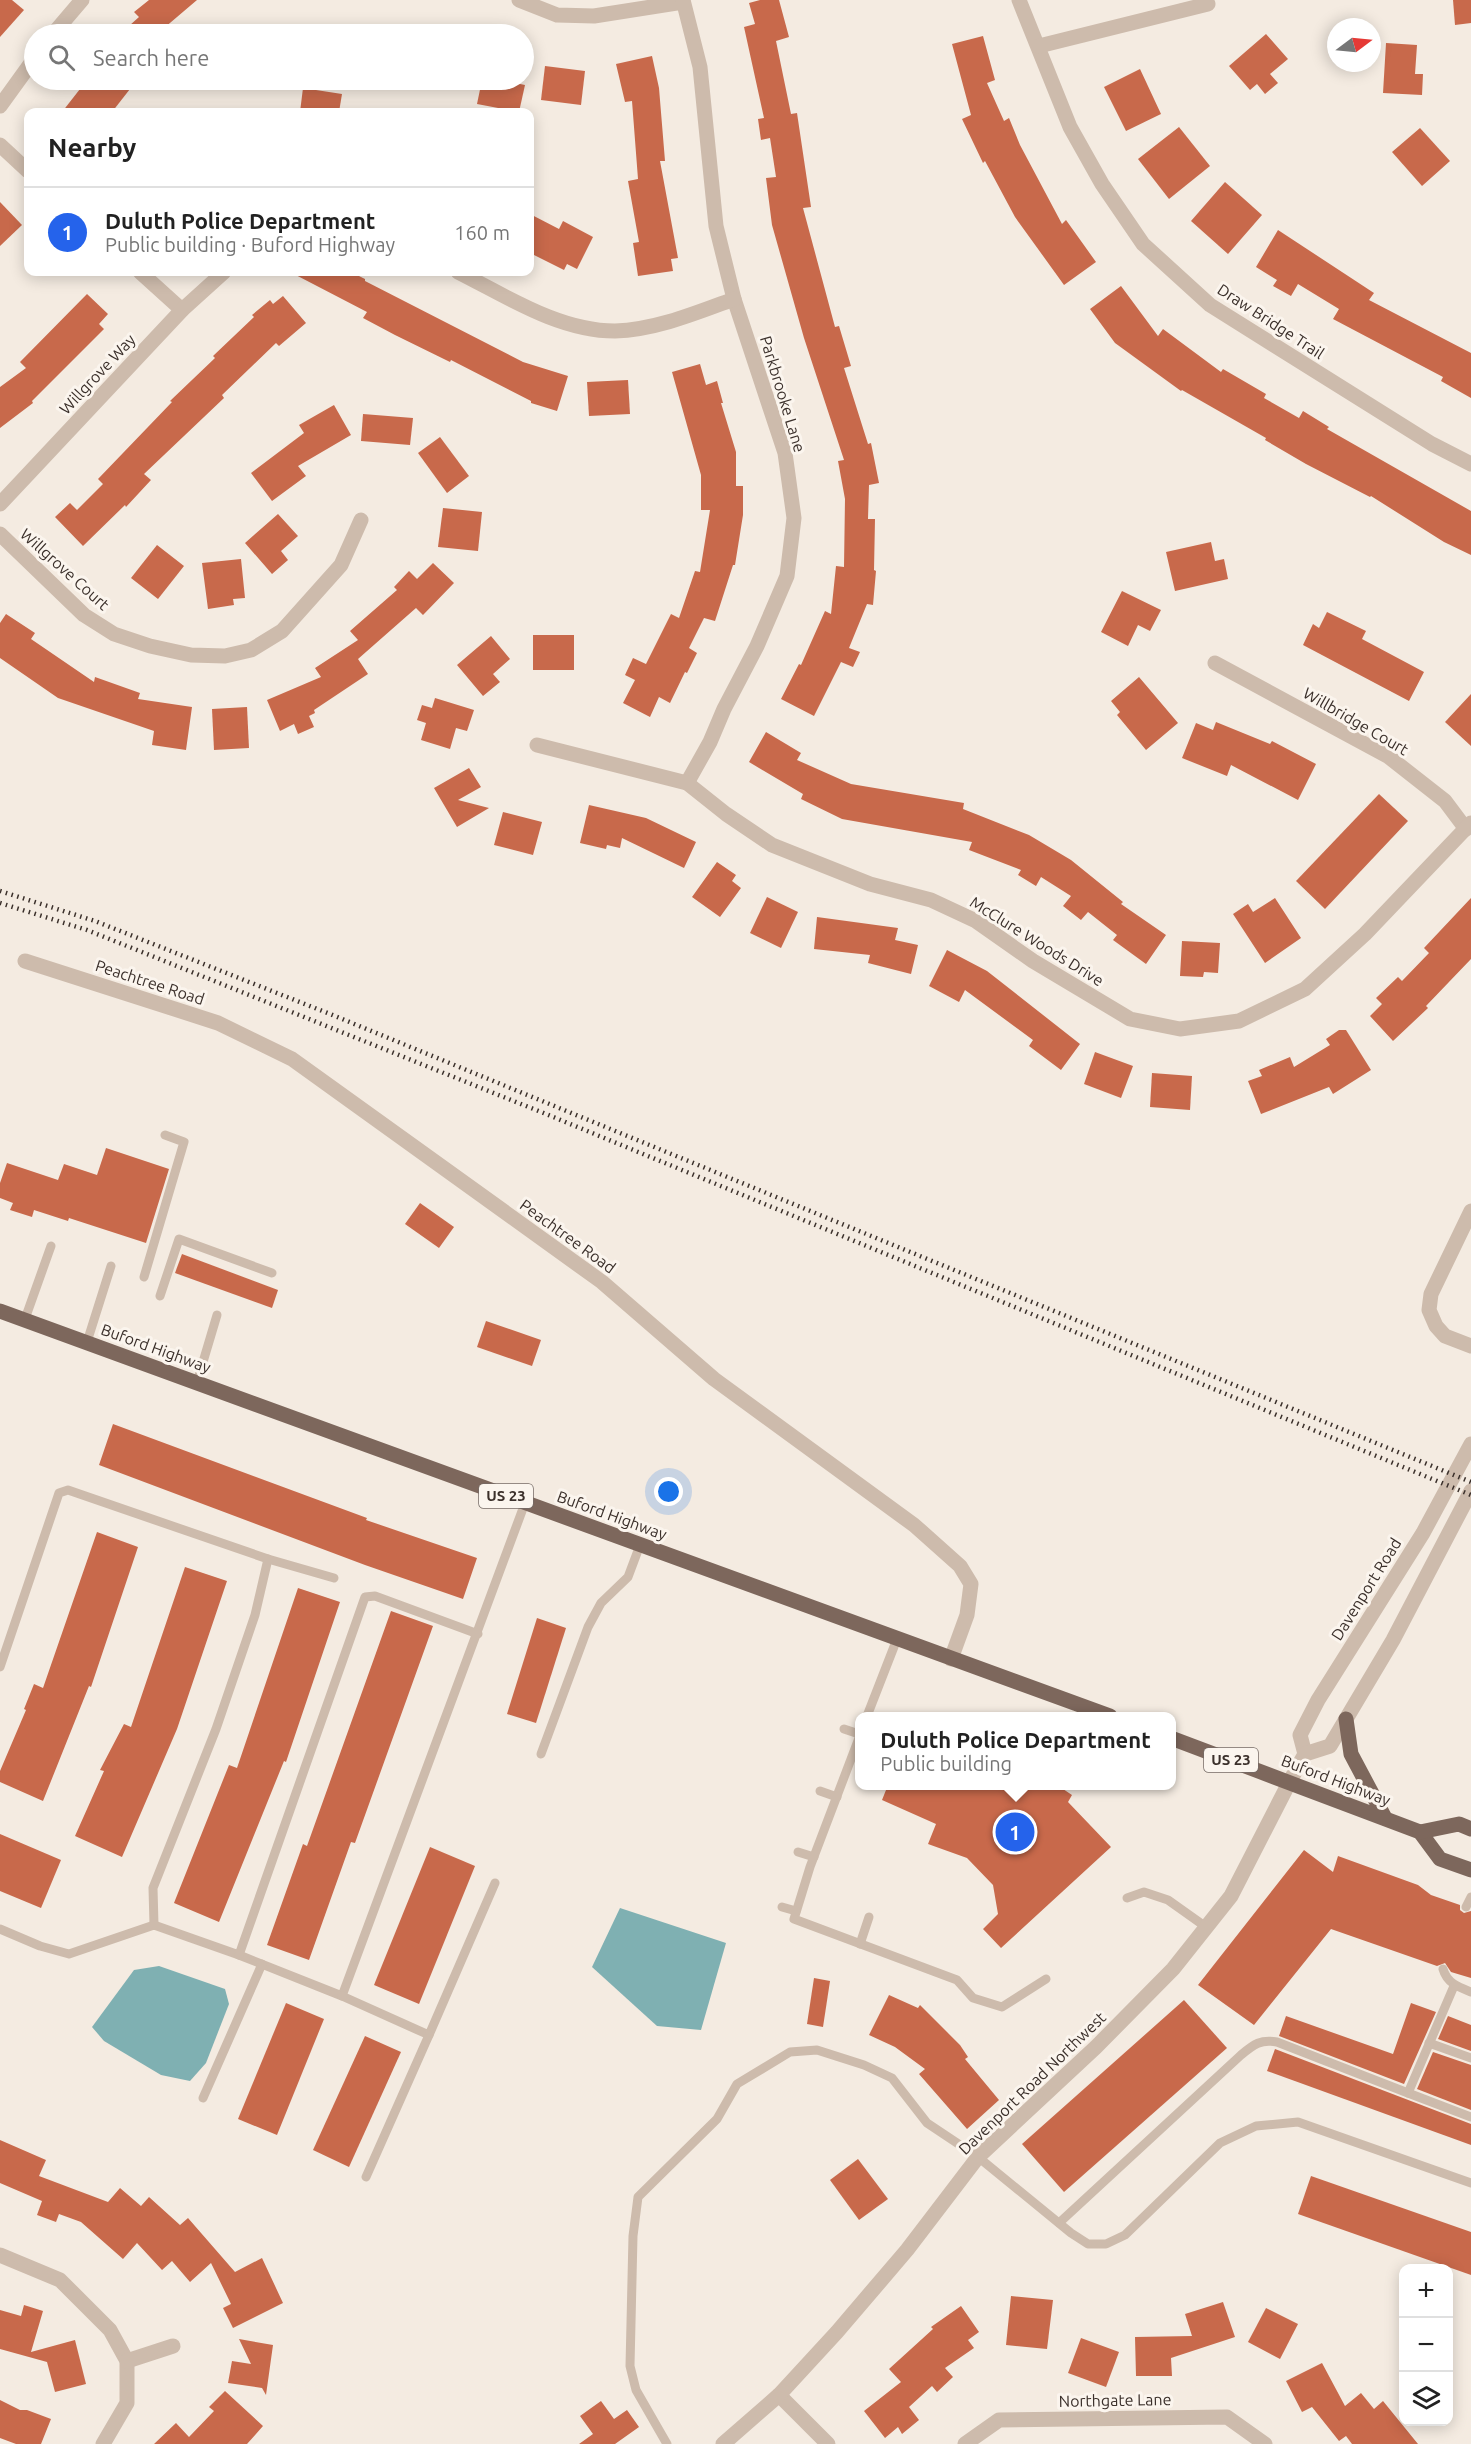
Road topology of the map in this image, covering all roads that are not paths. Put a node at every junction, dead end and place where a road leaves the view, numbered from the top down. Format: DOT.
graph roads {
  1 [pos="82,0"];
  2 [pos="519,0"];
  3 [pos="1019,0"];
  4 [pos="683,1"];
  5 [pos="1208,4"];
  6 [pos="62,24"];
  7 [pos="1039,46"];
  8 [pos="24,73"];
  9 [pos="0,106"];
  10 [pos="0,145"];
  11 [pos="24,167"];
  12 [pos="144,276"];
  13 [pos="220,276"];
  14 [pos="466,276"];
  15 [pos="734,299"];
  16 [pos="182,310"];
  17 [pos="1471,464"];
  18 [pos="0,504"];
  19 [pos="361,520"];
  20 [pos="0,534"];
  21 [pos="1215,663"];
  22 [pos="537,745"];
  23 [pos="687,783"];
  24 [pos="1468,826"];
  25 [pos="25,961"];
  26 [pos="165,1135"];
  27 [pos="1471,1211"];
  28 [pos="51,1246"];
  29 [pos="111,1266"];
  30 [pos="272,1273"];
  31 [pos="144,1278"];
  32 [pos="160,1296"];
  33 [pos="0,1311"];
  34 [pos="217,1315"];
  35 [pos="24,1320"];
  36 [pos="87,1342"];
  37 [pos="1471,1346"];
  38 [pos="197,1382"];
  39 [pos="1471,1444"];
  40 [pos="1471,1491"];
  41 [pos="525,1503"];
  42 [pos="640,1545"];
  43 [pos="268,1559"];
  44 [pos="334,1578"];
  45 [pos="478,1634"];
  46 [pos="897,1639"];
  47 [pos="951,1659"];
  48 [pos="0,1667"];
  49 [pos="869,1712"];
  50 [pos="1099,1712"];
  51 [pos="1346,1719"];
  52 [pos="844,1729"];
  53 [pos="855,1733"];
  54 [pos="1176,1740"];
  55 [pos="855,1749"];
  56 [pos="541,1754"];
  57 [pos="1305,1754"];
  58 [pos="1290,1781"];
  59 [pos="820,1791"];
  60 [pos="837,1797"];
  61 [pos="1385,1818"];
  62 [pos="1471,1829"];
  63 [pos="1420,1832"];
  64 [pos="798,1852"];
  65 [pos="813,1857"];
  66 [pos="1471,1870"];
  67 [pos="495,1883"];
  68 [pos="1471,1897"];
  69 [pos="1127,1898"];
  70 [pos="782,1907"];
  71 [pos="1466,1907"];
  72 [pos="796,1911"];
  73 [pos="869,1917"];
  74 [pos="154,1925"];
  75 [pos="1206,1928"];
  76 [pos="0,1929"];
  77 [pos="860,1944"];
  78 [pos="239,1955"];
  79 [pos="262,1964"];
  80 [pos="1443,1969"];
  81 [pos="1046,1979"];
  82 [pos="1454,1986"];
  83 [pos="1471,1992"];
  84 [pos="342,1996"];
  85 [pos="429,2035"];
  86 [pos="1429,2043"];
  87 [pos="1471,2058"];
  88 [pos="1407,2093"];
  89 [pos="203,2098"];
  90 [pos="1471,2117"];
  91 [pos="978,2157"];
  92 [pos="366,2177"];
  93 [pos="1471,2183"];
  94 [pos="1059,2223"];
  95 [pos="0,2255"];
  96 [pos="173,2346"];
  97 [pos="127,2361"];
  98 [pos="779,2395"];
  99 [pos="103,2444"];
  100 [pos="667,2444"];
  101 [pos="723,2444"];
  102 [pos="828,2444"];
  103 [pos="965,2444"];
  104 [pos="1265,2444"];
  1 -- 6 [label="street"];
  2 -- 4 [label="street"];
  3 -- 7 [label="street, Draw Bridge Trail"];
  4 -- 15 [label="street, Parkbrooke Lane"];
  5 -- 7 [label="street"];
  7 -- 17 [label="street, Draw Bridge Trail"];
  8 -- 9 [label="street"];
  10 -- 11 [label="street"];
  12 -- 16 [label="street"];
  13 -- 16 [label="street, Willgrove Way"];
  14 -- 15 [label="street"];
  15 -- 23 [label="street, Parkbrooke Lane"];
  16 -- 18 [label="street, Willgrove Way"];
  19 -- 20 [label="street, Willgrove Court"];
  21 -- 24 [label="street, Willbridge Court"];
  22 -- 23 [label="street, McClure Woods Drive"];
  23 -- 24 [label="street, McClure Woods Drive"];
  25 -- 47 [label="street, Peachtree Road"];
  26 -- 31 [label="lane"];
  27 -- 37 [label="street"];
  28 -- 35 [label="lane"];
  29 -- 36 [label="lane"];
  30 -- 32 [label="lane"];
  33 -- 35 [label="main road, Buford Highway / US 23"];
  34 -- 38 [label="lane"];
  35 -- 36 [label="main road, Buford Highway / US 23"];
  36 -- 38 [label="main road, Buford Highway / US 23"];
  38 -- 41 [label="main road, Buford Highway / US 23"];
  39 -- 57 [label="street, Davenport Road"];
  40 -- 51 [label="street"];
  41 -- 42 [label="main road, Buford Highway / US 23"];
  41 -- 45 [label="lane"];
  42 -- 46 [label="main road, Buford Highway / US 23"];
  42 -- 56 [label="lane"];
  43 -- 44 [label="lane"];
  43 -- 48 [label="lane"];
  43 -- 74 [label="lane"];
  45 -- 78 [label="lane"];
  45 -- 84 [label="lane"];
  46 -- 47 [label="main road, Buford Highway / US 23"];
  46 -- 49 [label="lane"];
  47 -- 50 [label="main road, Buford Highway / US 23"];
  51 -- 57 [label="street"];
  51 -- 61 [label="main road"];
  52 -- 53 [label="lane"];
  54 -- 58 [label="main road, Buford Highway / US 23"];
  55 -- 60 [label="lane"];
  57 -- 58 [label="street, Davenport Road"];
  58 -- 61 [label="main road, Buford Highway / US 23"];
  58 -- 75 [label="street, Davenport Road Northwest"];
  59 -- 60 [label="lane"];
  60 -- 65 [label="lane"];
  61 -- 63 [label="main road, Buford Highway / US 23"];
  62 -- 63 [label="main road"];
  63 -- 66 [label="main road"];
  64 -- 65 [label="lane"];
  65 -- 72 [label="lane"];
  67 -- 85 [label="lane"];
  68 -- 71 [label="lane"];
  69 -- 75 [label="lane"];
  70 -- 72 [label="lane"];
  72 -- 77 [label="lane"];
  73 -- 77 [label="lane"];
  74 -- 76 [label="lane"];
  74 -- 78 [label="lane"];
  75 -- 91 [label="street, Davenport Road Northwest"];
  77 -- 81 [label="lane"];
  78 -- 79 [label="lane"];
  79 -- 84 [label="lane"];
  79 -- 89 [label="lane"];
  80 -- 82 [label="lane"];
  82 -- 83 [label="lane"];
  82 -- 86 [label="lane"];
  84 -- 85 [label="lane"];
  85 -- 92 [label="lane"];
  86 -- 87 [label="lane"];
  86 -- 88 [label="lane"];
  88 -- 90 [label="lane"];
  88 -- 94 [label="lane"];
  91 -- 94 [label="lane"];
  91 -- 98 [label="street, Davenport Road Northwest"];
  91 -- 100 [label="lane"];
  93 -- 94 [label="lane"];
  95 -- 97 [label="street"];
  96 -- 97 [label="street"];
  97 -- 99 [label="street"];
  98 -- 101 [label="street, Davenport Road Northwest"];
  98 -- 102 [label="street"];
  103 -- 104 [label="street, Northgate Lane"];
}
